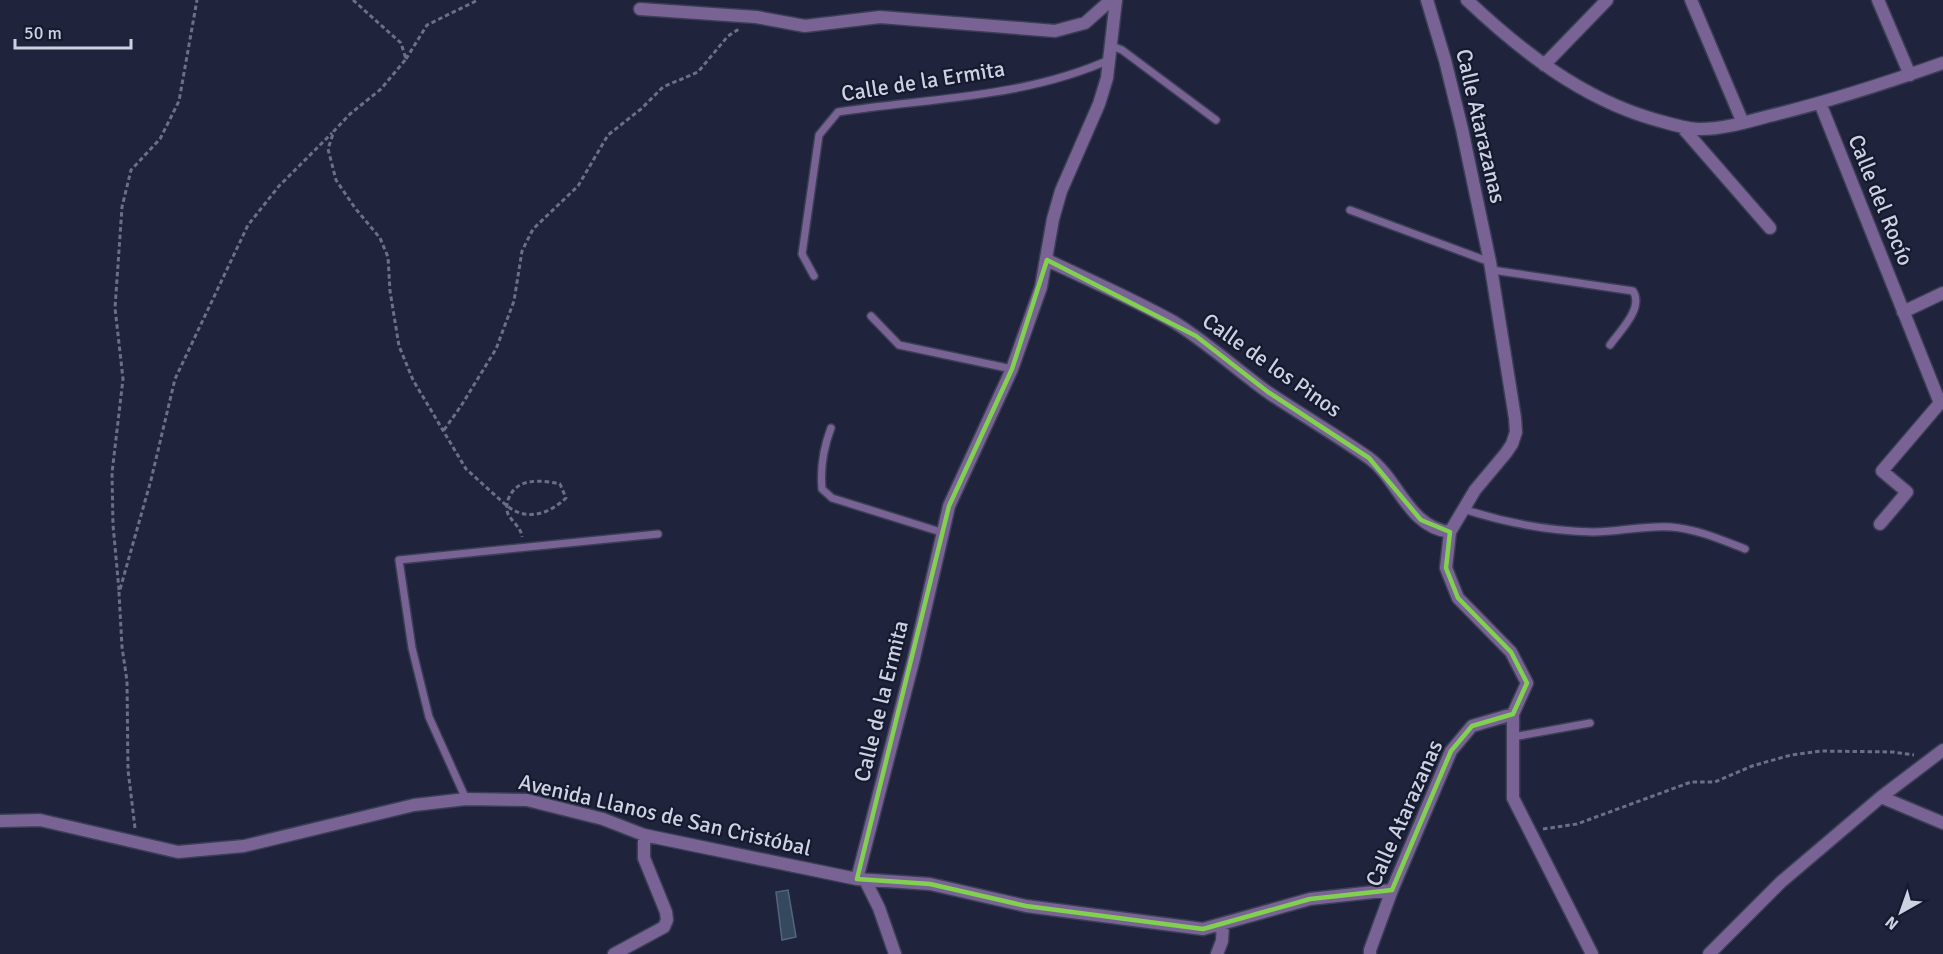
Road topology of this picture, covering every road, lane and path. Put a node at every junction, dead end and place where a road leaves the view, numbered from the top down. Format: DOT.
graph roads {
  1 [pos="197,0"];
  2 [pos="353,0"];
  3 [pos="478,0"];
  4 [pos="1111,0"];
  5 [pos="1116,0"];
  6 [pos="1427,0"];
  7 [pos="1467,0"];
  8 [pos="1607,0"];
  9 [pos="1691,0"];
  10 [pos="1878,0"];
  11 [pos="640,9"];
  12 [pos="756,17"];
  13 [pos="1111,53"];
  14 [pos="406,59"];
  15 [pos="1943,63"];
  16 [pos="1544,65"];
  17 [pos="1910,75"];
  18 [pos="1820,103"];
  19 [pos="1216,120"];
  20 [pos="1743,123"];
  21 [pos="1682,127"];
  22 [pos="333,131"];
  23 [pos="1350,210"];
  24 [pos="1770,228"];
  25 [pos="1047,260"];
  26 [pos="1491,266"];
  27 [pos="814,276"];
  28 [pos="1943,293"];
  29 [pos="1903,312"];
  30 [pos="871,315"];
  31 [pos="1610,345"];
  32 [pos="1012,369"];
  33 [pos="831,428"];
  34 [pos="443,430"];
  35 [pos="506,505"];
  36 [pos="1463,509"];
  37 [pos="1880,524"];
  38 [pos="1450,532"];
  39 [pos="944,533"];
  40 [pos="658,534"];
  41 [pos="524,547"];
  42 [pos="1745,549"];
  43 [pos="119,593"];
  44 [pos="1513,714"];
  45 [pos="1590,723"];
  46 [pos="1513,737"];
  47 [pos="1943,750"];
  48 [pos="1923,764"];
  49 [pos="1881,797"];
  50 [pos="466,800"];
  51 [pos="0,821"];
  52 [pos="1943,823"];
  53 [pos="1530,832"];
  54 [pos="644,835"];
  55 [pos="138,844"];
  56 [pos="861,879"];
  57 [pos="1392,890"];
  58 [pos="1223,924"];
  59 [pos="1369,953"];
  60 [pos="614,954"];
  61 [pos="895,954"];
  62 [pos="1217,954"];
  63 [pos="1592,954"];
  64 [pos="1709,954"];
  1 -- 43 [label="path"];
  2 -- 14 [label="path"];
  3 -- 14 [label="path"];
  4 -- 12 [label="street, Calle de la Ermita"];
  5 -- 13 [label="street, Calle de la Ermita"];
  6 -- 26 [label="street, Calle Atarazanas"];
  7 -- 16 [label="street"];
  8 -- 16 [label="street"];
  9 -- 20 [label="street"];
  10 -- 17 [label="street"];
  11 -- 12 [label="street, Calle de la Ermita"];
  12 -- 34 [label="path"];
  13 -- 19 [label="lane"];
  13 -- 25 [label="street, Calle de la Ermita"];
  13 -- 27 [label="lane, Calle de la Ermita"];
  14 -- 22 [label="path"];
  15 -- 17 [label="street"];
  16 -- 21 [label="street"];
  17 -- 18 [label="street"];
  18 -- 20 [label="street"];
  18 -- 29 [label="street, Calle del Rocío"];
  20 -- 21 [label="street"];
  21 -- 24 [label="street"];
  22 -- 34 [label="path"];
  22 -- 43 [label="path"];
  23 -- 26 [label="lane"];
  25 -- 32 [label="street, Calle de la Ermita"];
  25 -- 38 [label="street, Calle de los Pinos"];
  26 -- 31 [label="lane"];
  26 -- 36 [label="street, Calle Atarazanas"];
  28 -- 29 [label="street"];
  29 -- 37 [label="street, Calle del Rocío"];
  30 -- 32 [label="lane"];
  32 -- 39 [label="street, Calle de la Ermita"];
  33 -- 39 [label="lane"];
  34 -- 35 [label="path"];
  35 -- 35 [label="path"];
  35 -- 41 [label="path"];
  36 -- 38 [label="street, Calle Atarazanas"];
  36 -- 42 [label="lane"];
  38 -- 44 [label="street, Calle Atarazanas"];
  39 -- 56 [label="street, Calle de la Ermita"];
  40 -- 41 [label="lane"];
  41 -- 50 [label="lane"];
  43 -- 55 [label="path"];
  44 -- 46 [label="street"];
  44 -- 57 [label="street, Calle Atarazanas"];
  45 -- 46 [label="lane"];
  46 -- 53 [label="street"];
  47 -- 48 [label="street"];
  48 -- 49 [label="street"];
  48 -- 53 [label="path"];
  49 -- 52 [label="street"];
  49 -- 64 [label="street"];
  50 -- 54 [label="street, Avenida Llanos de San Cristóbal"];
  50 -- 55 [label="street, Avenida Llanos de San Cristóbal"];
  51 -- 55 [label="street, Avenida Llanos de San Cristóbal"];
  53 -- 63 [label="street"];
  54 -- 56 [label="street, Avenida Llanos de San Cristóbal"];
  54 -- 60 [label="street"];
  56 -- 58 [label="street, Avenida Llanos de San Cristóbal"];
  56 -- 61 [label="street"];
  57 -- 58 [label="street, Avenida Llanos de San Cristóbal"];
  57 -- 59 [label="street, Calle Atarazanas"];
  58 -- 62 [label="street"];
}
